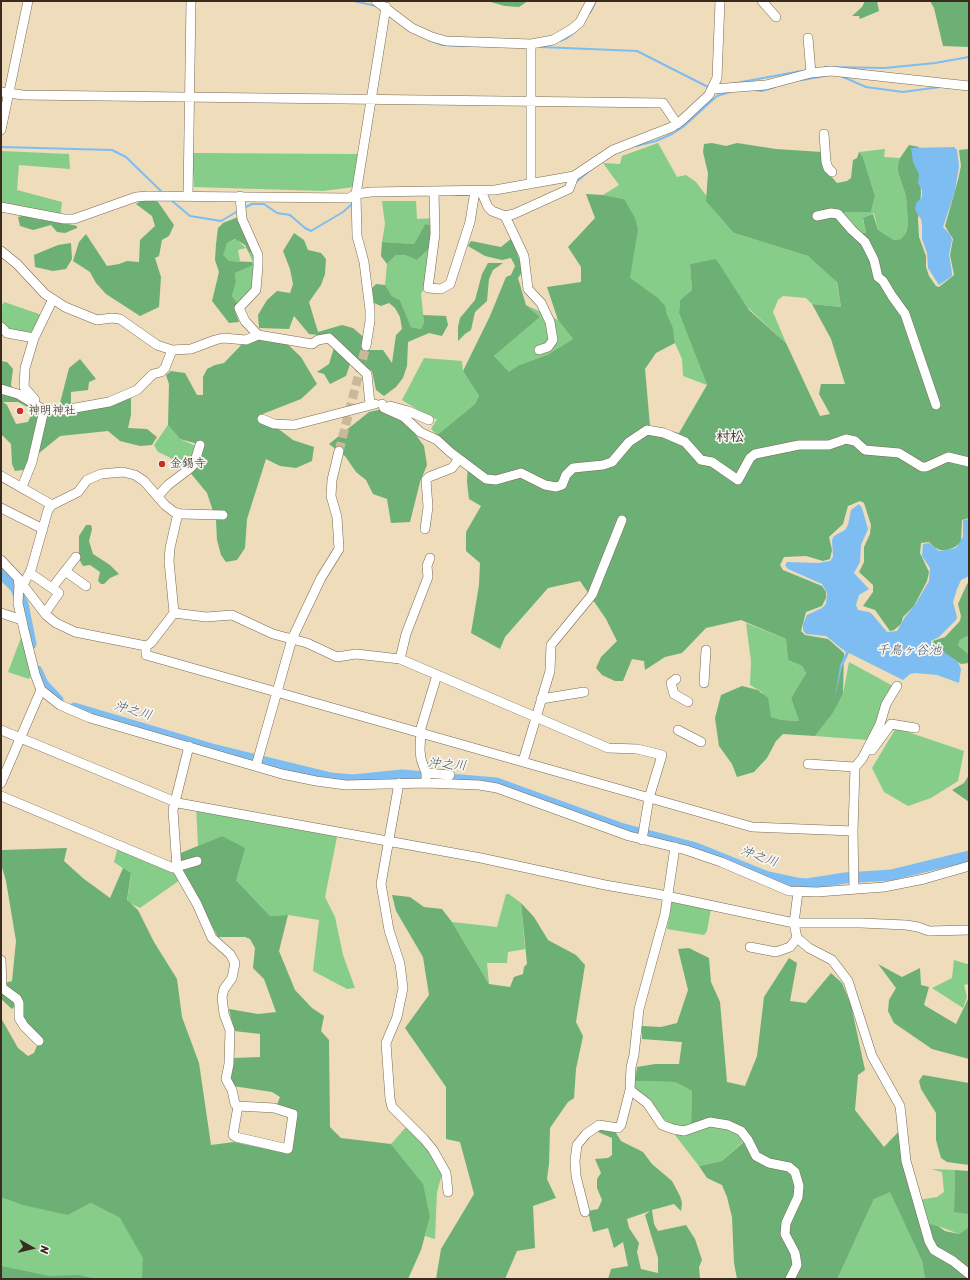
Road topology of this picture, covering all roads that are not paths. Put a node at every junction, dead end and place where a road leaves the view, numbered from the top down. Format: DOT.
graph roads {
  1 [pos="28,1"];
  2 [pos="191,1"];
  3 [pos="591,1"];
  4 [pos="720,1"];
  5 [pos="762,1"];
  6 [pos="381,3"];
  7 [pos="776,17"];
  8 [pos="808,38"];
  9 [pos="531,44"];
  10 [pos="811,73"];
  11 [pos="969,86"];
  12 [pos="713,90"];
  13 [pos="5,93"];
  14 [pos="189,98"];
  15 [pos="371,100"];
  16 [pos="532,101"];
  17 [pos="677,124"];
  18 [pos="1,130"];
  19 [pos="824,134"];
  20 [pos="832,172"];
  21 [pos="574,176"];
  22 [pos="531,184"];
  23 [pos="434,191"];
  24 [pos="478,191"];
  25 [pos="356,194"];
  26 [pos="188,196"];
  27 [pos="240,196"];
  28 [pos="1,207"];
  29 [pos="505,216"];
  30 [pos="817,216"];
  31 [pos="1,251"];
  32 [pos="53,299"];
  33 [pos="1,327"];
  34 [pos="258,335"];
  35 [pos="34,338"];
  36 [pos="366,346"];
  37 [pos="172,350"];
  38 [pos="540,350"];
  39 [pos="1,389"];
  40 [pos="370,404"];
  41 [pos="382,404"];
  42 [pos="936,404"];
  43 [pos="42,408"];
  44 [pos="262,419"];
  45 [pos="429,420"];
  46 [pos="200,445"];
  47 [pos="339,451"];
  48 [pos="459,459"];
  49 [pos="969,462"];
  50 [pos="1,476"];
  51 [pos="22,487"];
  52 [pos="158,496"];
  53 [pos="52,505"];
  54 [pos="1,508"];
  55 [pos="178,513"];
  56 [pos="223,515"];
  57 [pos="622,520"];
  58 [pos="43,529"];
  59 [pos="425,529"];
  60 [pos="76,557"];
  61 [pos="430,558"];
  62 [pos="1,560"];
  63 [pos="65,571"];
  64 [pos="30,573"];
  65 [pos="21,585"];
  66 [pos="86,586"];
  67 [pos="52,588"];
  68 [pos="45,613"];
  69 [pos="174,613"];
  70 [pos="1,614"];
  71 [pos="22,620"];
  72 [pos="292,639"];
  73 [pos="146,646"];
  74 [pos="706,650"];
  75 [pos="400,659"];
  76 [pos="437,675"];
  77 [pos="676,679"];
  78 [pos="704,683"];
  79 [pos="897,686"];
  80 [pos="41,690"];
  81 [pos="277,692"];
  82 [pos="584,692"];
  83 [pos="541,699"];
  84 [pos="688,702"];
  85 [pos="535,717"];
  86 [pos="914,728"];
  87 [pos="1,730"];
  88 [pos="678,730"];
  89 [pos="421,733"];
  90 [pos="20,738"];
  91 [pos="701,742"];
  92 [pos="189,746"];
  93 [pos="867,750"];
  94 [pos="523,761"];
  95 [pos="808,764"];
  96 [pos="256,766"];
  97 [pos="855,767"];
  98 [pos="426,773"];
  99 [pos="450,775"];
  100 [pos="1,783"];
  101 [pos="399,783"];
  102 [pos="426,783"];
  103 [pos="1,796"];
  104 [pos="649,798"];
  105 [pos="174,801"];
  106 [pos="852,831"];
  107 [pos="642,840"];
  108 [pos="388,841"];
  109 [pos="675,847"];
  110 [pos="197,861"];
  111 [pos="177,868"];
  112 [pos="968,869"];
  113 [pos="854,889"];
  114 [pos="798,892"];
  115 [pos="668,897"];
  116 [pos="794,923"];
  117 [pos="969,930"];
  118 [pos="797,938"];
  119 [pos="750,948"];
  120 [pos="1,960"];
  121 [pos="39,1041"];
  122 [pos="630,1090"];
  123 [pos="238,1106"];
  124 [pos="448,1192"];
  125 [pos="585,1212"];
  126 [pos="969,1274"];
  127 [pos="790,1279"];
  1 -- 13 [label="street"];
  2 -- 14 [label="street"];
  3 -- 9 [label="street"];
  4 -- 12 [label="street"];
  5 -- 7 [label="street"];
  6 -- 9 [label="street"];
  6 -- 15 [label="street"];
  8 -- 10 [label="street"];
  9 -- 16 [label="street"];
  10 -- 11 [label="street"];
  10 -- 12 [label="street"];
  12 -- 17 [label="street"];
  13 -- 14 [label="street"];
  13 -- 18 [label="street"];
  14 -- 15 [label="street"];
  14 -- 26 [label="street"];
  15 -- 16 [label="street"];
  15 -- 25 [label="street"];
  16 -- 17 [label="street"];
  16 -- 22 [label="street"];
  17 -- 21 [label="street"];
  19 -- 20 [label="street"];
  21 -- 22 [label="street"];
  21 -- 29 [label="street"];
  22 -- 24 [label="street"];
  23 -- 24 [label="street"];
  23 -- 24 [label="street"];
  23 -- 25 [label="street"];
  24 -- 29 [label="street"];
  25 -- 27 [label="street"];
  25 -- 36 [label="street"];
  26 -- 27 [label="street"];
  26 -- 28 [label="street"];
  27 -- 34 [label="street"];
  29 -- 38 [label="street"];
  30 -- 42 [label="street"];
  31 -- 32 [label="street"];
  32 -- 35 [label="street"];
  32 -- 37 [label="street"];
  33 -- 35 [label="street"];
  34 -- 37 [label="street"];
  34 -- 40 [label="street"];
  35 -- 43 [label="street"];
  37 -- 43 [label="street"];
  39 -- 43 [label="street"];
  40 -- 41 [label="street"];
  40 -- 44 [label="street"];
  41 -- 45 [label="street"];
  41 -- 48 [label="street"];
  43 -- 51 [label="street"];
  46 -- 52 [label="street"];
  47 -- 72 [label="street"];
  48 -- 49 [label="street"];
  48 -- 59 [label="street"];
  50 -- 51 [label="street"];
  51 -- 53 [label="street"];
  52 -- 53 [label="street"];
  52 -- 55 [label="street"];
  53 -- 58 [label="street"];
  54 -- 58 [label="street"];
  55 -- 56 [label="street"];
  55 -- 69 [label="street"];
  57 -- 83 [label="street"];
  58 -- 64 [label="street"];
  60 -- 63 [label="street"];
  61 -- 75 [label="street"];
  62 -- 65 [label="street"];
  63 -- 66 [label="street"];
  63 -- 67 [label="street"];
  64 -- 65 [label="street"];
  64 -- 67 [label="street"];
  65 -- 68 [label="street"];
  65 -- 71 [label="street"];
  67 -- 68 [label="street"];
  68 -- 73 [label="street"];
  69 -- 72 [label="street"];
  69 -- 73 [label="street"];
  70 -- 71 [label="street"];
  71 -- 80 [label="street"];
  72 -- 75 [label="street"];
  72 -- 81 [label="street"];
  73 -- 81 [label="street"];
  74 -- 78 [label="street"];
  75 -- 76 [label="street"];
  76 -- 85 [label="street"];
  76 -- 89 [label="street"];
  77 -- 84 [label="street"];
  79 -- 93 [label="street"];
  80 -- 90 [label="street"];
  80 -- 92 [label="street"];
  81 -- 89 [label="street"];
  81 -- 96 [label="street"];
  82 -- 83 [label="street"];
  83 -- 85 [label="street"];
  85 -- 94 [label="street"];
  85 -- 104 [label="street"];
  86 -- 93 [label="street"];
  87 -- 90 [label="street"];
  88 -- 91 [label="street"];
  89 -- 94 [label="street"];
  89 -- 98 [label="street"];
  90 -- 100 [label="street"];
  90 -- 105 [label="street"];
  92 -- 96 [label="street"];
  92 -- 105 [label="street"];
  93 -- 97 [label="street"];
  94 -- 104 [label="street"];
  95 -- 97 [label="street"];
  96 -- 101 [label="street"];
  97 -- 106 [label="street"];
  98 -- 99 [label="street"];
  98 -- 102 [label="street"];
  101 -- 102 [label="street"];
  101 -- 108 [label="street"];
  102 -- 107 [label="street"];
  103 -- 111 [label="street"];
  104 -- 106 [label="street"];
  104 -- 107 [label="street"];
  105 -- 108 [label="street"];
  105 -- 111 [label="street"];
  106 -- 113 [label="street"];
  107 -- 109 [label="street"];
  108 -- 115 [label="street"];
  108 -- 124 [label="street"];
  109 -- 114 [label="street"];
  109 -- 115 [label="street"];
  110 -- 111 [label="street"];
  111 -- 123 [label="street"];
  112 -- 113 [label="street"];
  113 -- 114 [label="street"];
  114 -- 116 [label="street"];
  115 -- 116 [label="street"];
  115 -- 122 [label="street"];
  116 -- 117 [label="street"];
  116 -- 118 [label="street"];
  118 -- 119 [label="street"];
  118 -- 126 [label="street"];
  120 -- 121 [label="street"];
  122 -- 125 [label="street"];
  122 -- 127 [label="street"];
  123 -- 123 [label="street"];
}
